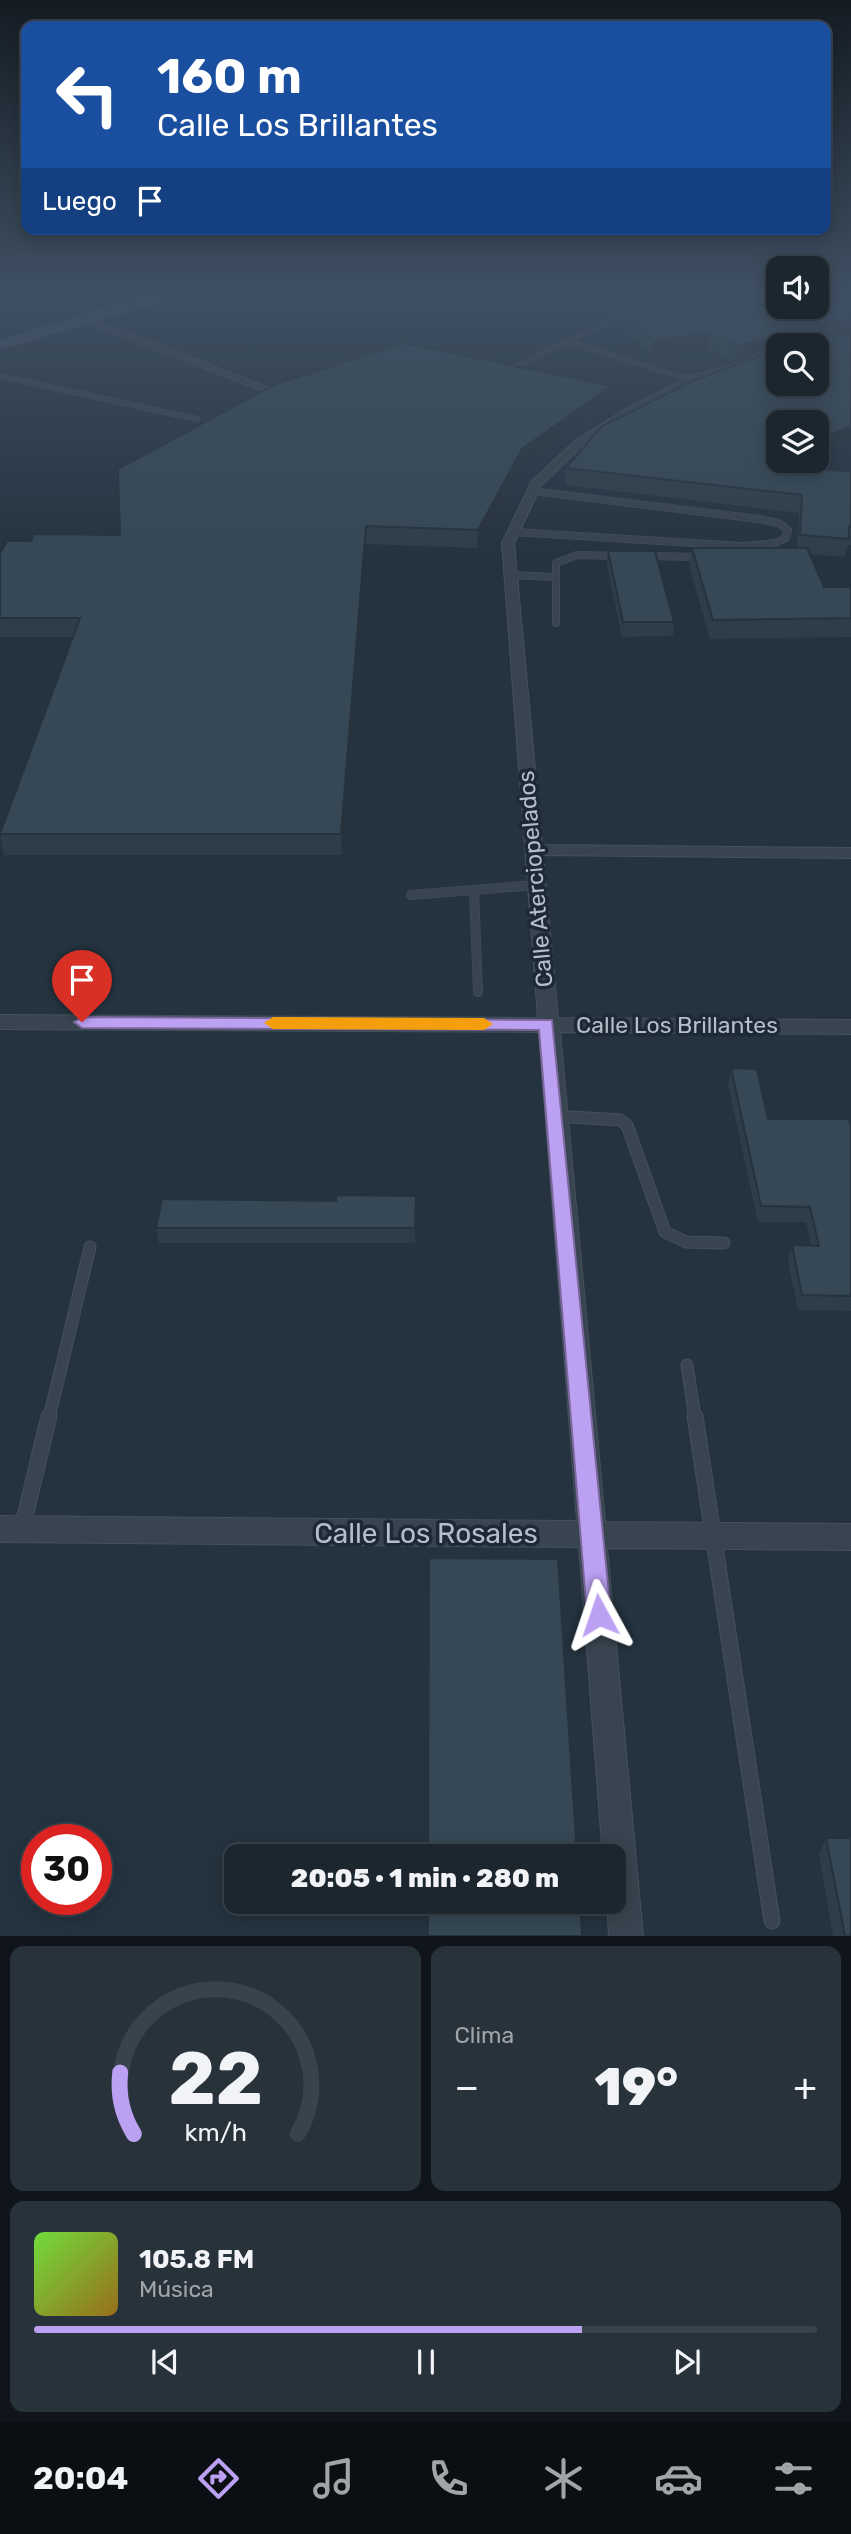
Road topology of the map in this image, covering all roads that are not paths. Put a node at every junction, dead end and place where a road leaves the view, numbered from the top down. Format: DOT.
graph roads {
  1 [pos="11,378"];
  2 [pos="239,378"];
  3 [pos="686,378"];
  4 [pos="697,378"];
  5 [pos="691,380"];
  6 [pos="280,394"];
  7 [pos="197,419"];
  8 [pos="533,491"];
  9 [pos="513,532"];
  10 [pos="629,556"];
  11 [pos="642,556"];
  12 [pos="706,557"];
  13 [pos="510,575"];
  14 [pos="556,577"];
  15 [pos="556,623"];
  16 [pos="532,850"];
  17 [pos="851,853"];
  18 [pos="535,885"];
  19 [pos="474,890"];
  20 [pos="411,895"];
  21 [pos="478,992"];
  22 [pos="0,1022"];
  23 [pos="546,1024"];
  24 [pos="851,1027"];
  25 [pos="555,1116"];
  26 [pos="724,1243"];
  27 [pos="90,1247"];
  28 [pos="687,1365"];
  29 [pos="11,1530"];
  30 [pos="592,1535"];
  31 [pos="713,1536"];
  32 [pos="851,1537"];
  33 [pos="772,1922"];
  34 [pos="626,1936"];
  1 -- 7 [label="lane"];
  2 -- 6 [label="street"];
  3 -- 5 [label="lane"];
  4 -- 5 [label="street, Calle Aterciopelados"];
  5 -- 8 [label="street, Calle Aterciopelados"];
  8 -- 9 [label="street, Calle Aterciopelados"];
  8 -- 9 [label="lane"];
  9 -- 13 [label="street, Calle Aterciopelados"];
  10 -- 14 [label="lane"];
  11 -- 12 [label="lane"];
  13 -- 14 [label="lane"];
  13 -- 16 [label="street, Calle Aterciopelados"];
  14 -- 15 [label="lane"];
  16 -- 17 [label="street"];
  16 -- 18 [label="street, Calle Aterciopelados"];
  18 -- 19 [label="lane"];
  18 -- 23 [label="street, Calle Aterciopelados"];
  19 -- 20 [label="lane"];
  19 -- 21 [label="lane"];
  22 -- 23 [label="street, Calle Los Brillantes"];
  23 -- 24 [label="street, Calle Los Brillantes"];
  23 -- 25 [label="street, Calle Aterciopelados"];
  25 -- 26 [label="lane"];
  25 -- 30 [label="street, Calle Aterciopelados"];
  27 -- 29 [label="lane"];
  28 -- 31 [label="lane"];
  29 -- 30 [label="street, Calle Los Rosales"];
  30 -- 31 [label="street, Calle Los Rosales"];
  30 -- 34 [label="street, Calle Aterciopelados"];
  31 -- 32 [label="street, Calle Los Rosales"];
  31 -- 33 [label="lane"];
}
